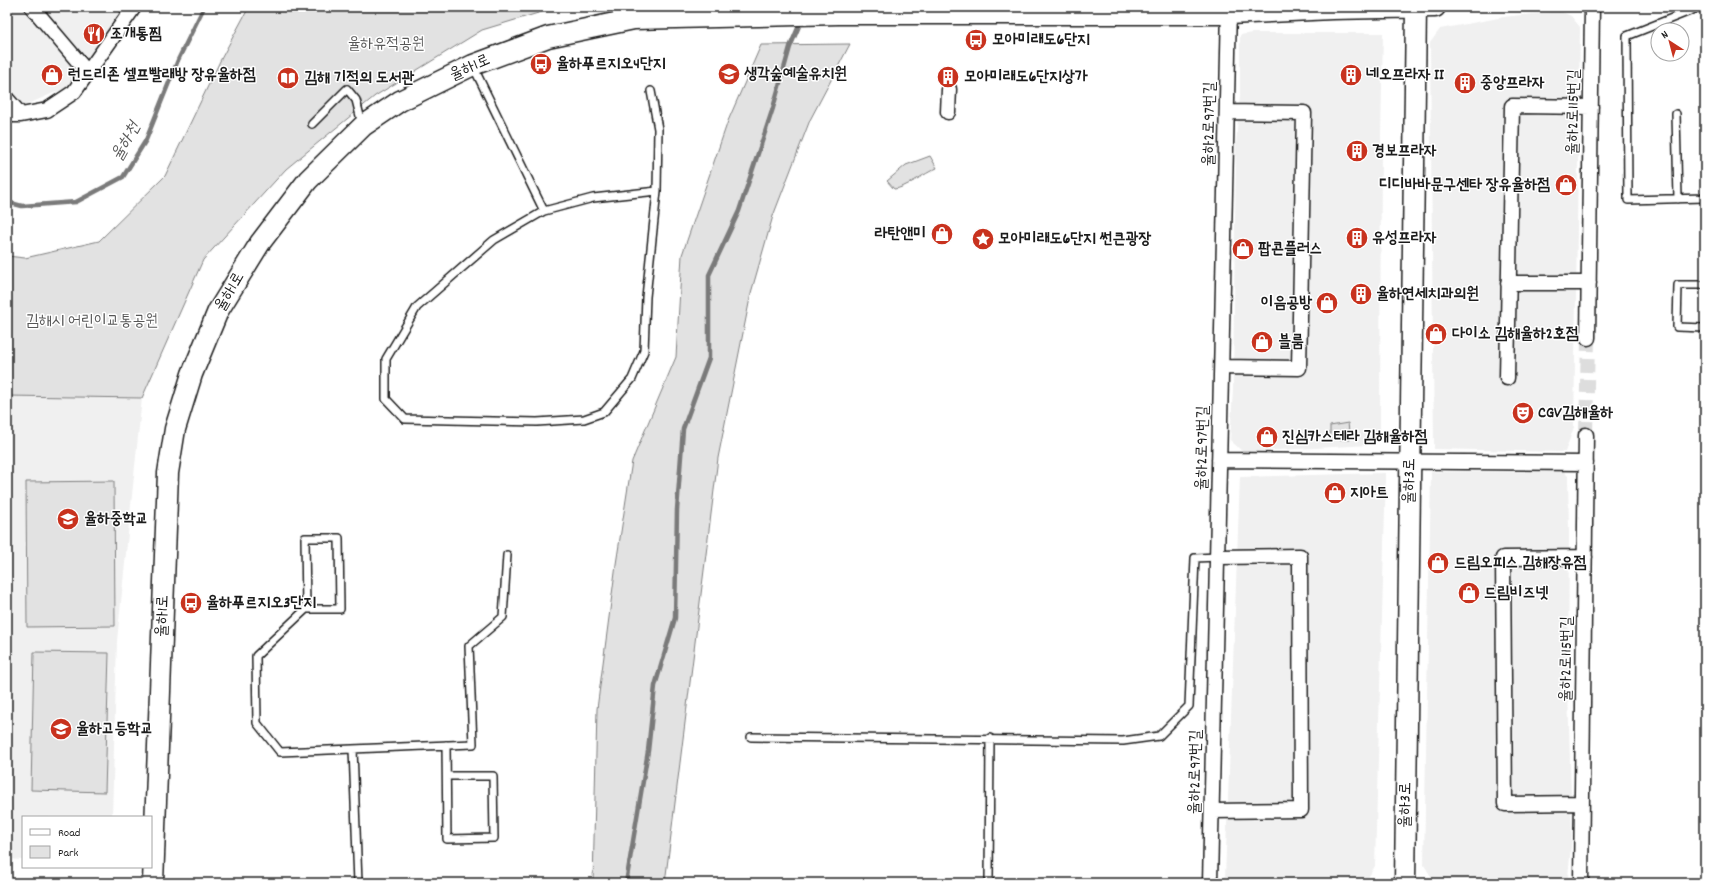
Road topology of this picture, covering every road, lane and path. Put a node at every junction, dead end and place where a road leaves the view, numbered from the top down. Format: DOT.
graph roads {
  1 [pos="32,7"];
  2 [pos="1422,7"];
  3 [pos="1592,7"];
  4 [pos="1700,7"];
  5 [pos="133,8"];
  6 [pos="1229,10"];
  7 [pos="851,12"];
  8 [pos="473,65"];
  9 [pos="88,73"];
  10 [pos="949,89"];
  11 [pos="651,91"];
  12 [pos="7,98"];
  13 [pos="1591,108"];
  14 [pos="948,112"];
  15 [pos="1227,112"];
  16 [pos="1676,114"];
  17 [pos="7,115"];
  18 [pos="21,116"];
  19 [pos="312,124"];
  20 [pos="363,126"];
  21 [pos="657,191"];
  22 [pos="1705,198"];
  23 [pos="1678,199"];
  24 [pos="544,211"];
  25 [pos="1508,283"];
  26 [pos="1589,283"];
  27 [pos="1705,285"];
  28 [pos="1705,328"];
  29 [pos="1588,338"];
  30 [pos="1222,367"];
  31 [pos="1507,378"];
  32 [pos="1586,435"];
  33 [pos="1220,460"];
  34 [pos="1410,462"];
  35 [pos="1586,463"];
  36 [pos="507,555"];
  37 [pos="1218,557"];
  38 [pos="1585,557"];
  39 [pos="306,609"];
  40 [pos="751,737"];
  41 [pos="990,738"];
  42 [pos="446,745"];
  43 [pos="353,749"];
  44 [pos="447,776"];
  45 [pos="1582,803"];
  46 [pos="1212,811"];
  47 [pos="153,883"];
  48 [pos="358,883"];
  49 [pos="989,883"];
  50 [pos="1210,883"];
  51 [pos="1405,883"];
  52 [pos="1581,883"];
  1 -- 9 [label="street"];
  2 -- 6 [label="street"];
  2 -- 34 [label="street, 율하3로"];
  3 -- 13 [label="street, 율하2로115번길"];
  4 -- 23 [label="lane"];
  5 -- 9 [label="street"];
  6 -- 7 [label="street"];
  6 -- 15 [label="street, 율하2로97번길"];
  7 -- 8 [label="street, 율하1로"];
  8 -- 20 [label="street, 율하1로"];
  8 -- 24 [label="lane"];
  9 -- 18 [label="street"];
  10 -- 14 [label="street"];
  11 -- 21 [label="lane"];
  12 -- 18 [label="street"];
  13 -- 25 [label="street"];
  13 -- 26 [label="street, 율하2로115번길"];
  15 -- 30 [label="street, 율하2로97번길"];
  15 -- 30 [label="street"];
  16 -- 23 [label="lane"];
  17 -- 18 [label="street"];
  19 -- 20 [label="lane"];
  20 -- 47 [label="street, 율하1로"];
  21 -- 24 [label="lane"];
  21 -- 24 [label="lane"];
  22 -- 23 [label="lane"];
  25 -- 26 [label="street"];
  25 -- 31 [label="street"];
  26 -- 29 [label="street, 율하2로115번길"];
  27 -- 28 [label="lane"];
  30 -- 33 [label="street, 율하2로97번길"];
  32 -- 35 [label="street, 율하2로115번길"];
  33 -- 34 [label="street"];
  33 -- 37 [label="street, 율하2로97번길"];
  34 -- 35 [label="street"];
  34 -- 51 [label="street, 율하3로"];
  35 -- 38 [label="street, 율하2로115번길"];
  36 -- 42 [label="lane"];
  37 -- 41 [label="lane"];
  37 -- 46 [label="street, 율하2로97번길"];
  37 -- 46 [label="street"];
  38 -- 45 [label="street, 율하2로115번길"];
  38 -- 45 [label="street"];
  39 -- 39 [label="lane"];
  39 -- 43 [label="lane"];
  40 -- 41 [label="lane"];
  41 -- 49 [label="lane"];
  42 -- 43 [label="lane"];
  42 -- 44 [label="lane"];
  43 -- 48 [label="lane"];
  44 -- 44 [label="lane"];
  45 -- 52 [label="street, 율하2로115번길"];
  46 -- 50 [label="street, 율하2로97번길"];
}
